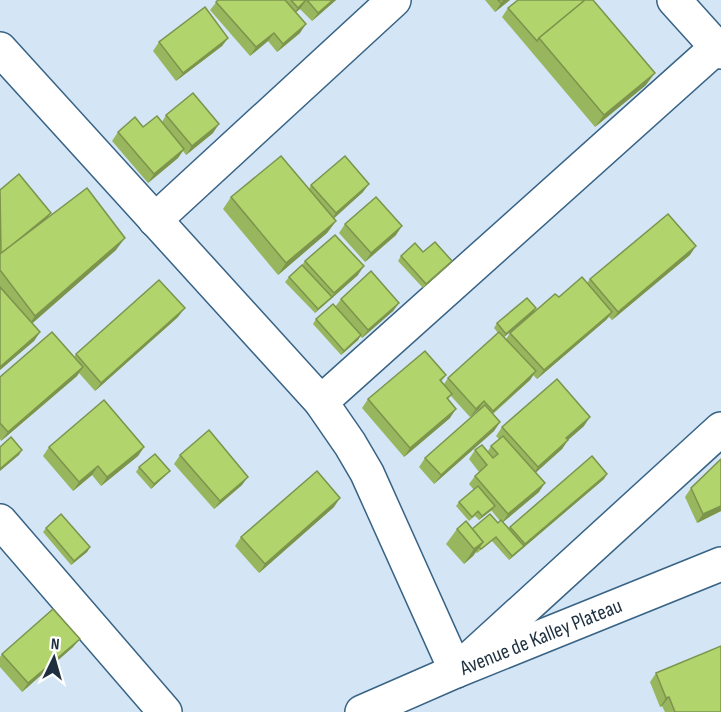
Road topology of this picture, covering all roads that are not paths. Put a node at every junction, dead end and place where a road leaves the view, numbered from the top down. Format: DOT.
graph roads {
  1 [pos="394,0"];
  2 [pos="674,0"];
  3 [pos="0,49"];
  4 [pos="719,50"];
  5 [pos="155,220"];
  6 [pos="321,402"];
  7 [pos="721,429"];
  8 [pos="0,521"];
  9 [pos="721,564"];
  10 [pos="456,671"];
  11 [pos="165,712"];
  12 [pos="362,712"];
  1 -- 5 [label="street"];
  2 -- 4 [label="street"];
  3 -- 5 [label="street"];
  4 -- 6 [label="street"];
  5 -- 6 [label="street"];
  6 -- 10 [label="street"];
  7 -- 10 [label="street"];
  8 -- 11 [label="street"];
  9 -- 10 [label="street, Avenue de Kalley Plateau"];
  10 -- 12 [label="street, Avenue de Kalley Plateau"];
}
